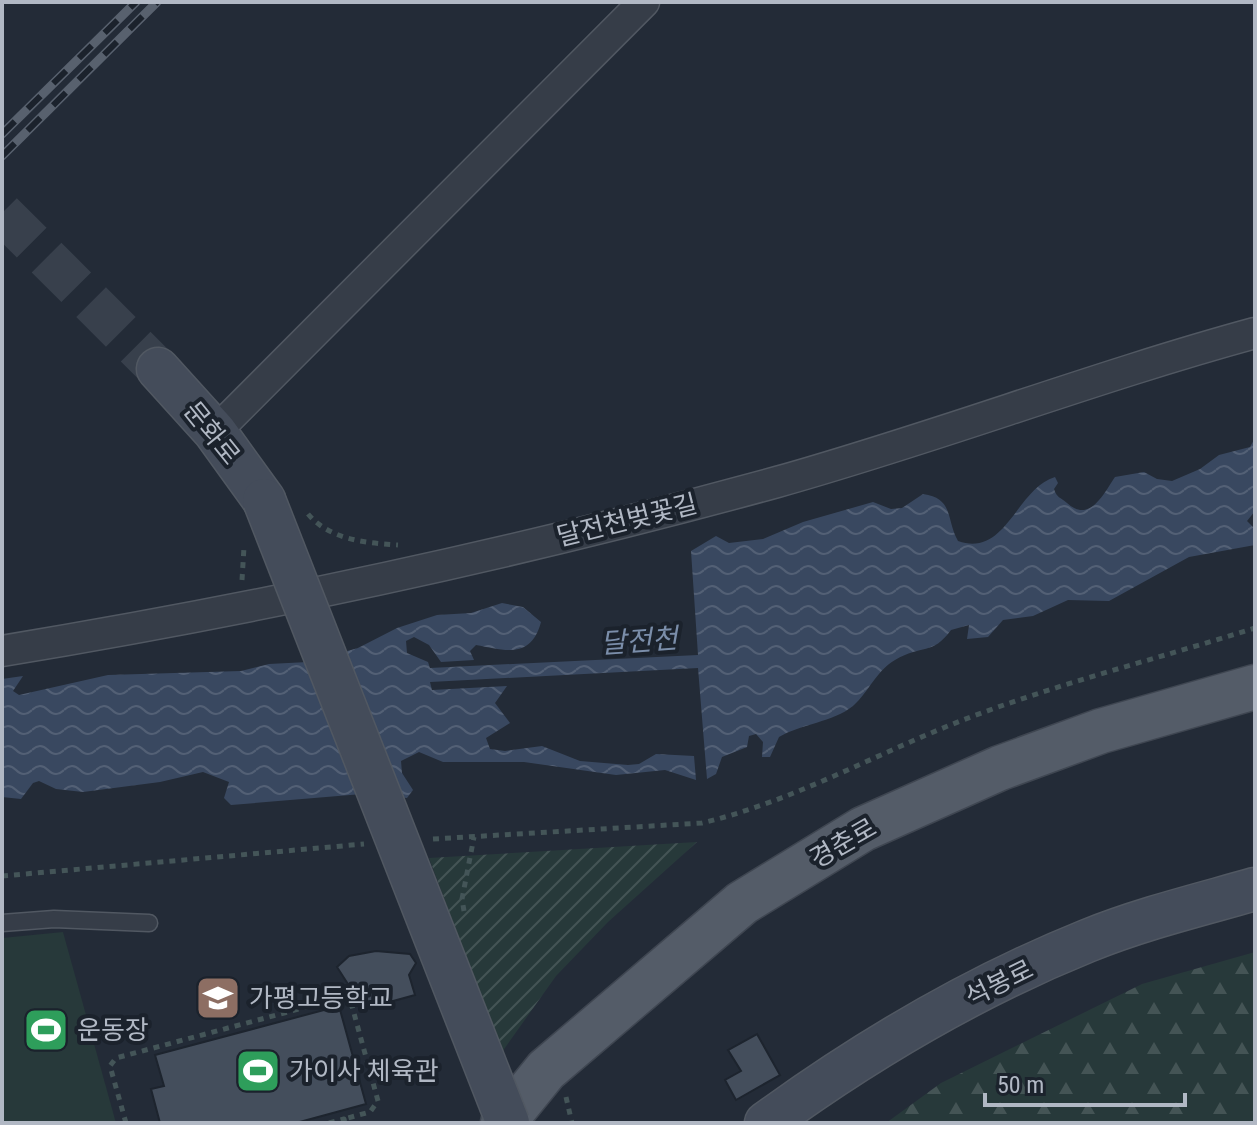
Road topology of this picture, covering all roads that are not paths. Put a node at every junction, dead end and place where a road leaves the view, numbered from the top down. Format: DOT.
graph roads {
  1 [pos="644,2"];
  2 [pos="1247,335"];
  3 [pos="158,369"];
  4 [pos="215,432"];
  5 [pos="2,651"];
  6 [pos="1255,687"];
  7 [pos="1255,889"];
  8 [pos="2,923"];
  9 [pos="149,923"];
  10 [pos="506,1123"];
  11 [pos="766,1123"];
  1 -- 4 [label="street"];
  2 -- 5 [label="street, 달전천벚꽃길"];
  3 -- 4 [label="main road, 문화로"];
  4 -- 10 [label="main road, 문화로, bridge"];
  6 -- 10 [label="main road, 경춘로"];
  7 -- 11 [label="main road, 석봉로"];
  8 -- 9 [label="lane"];
}
